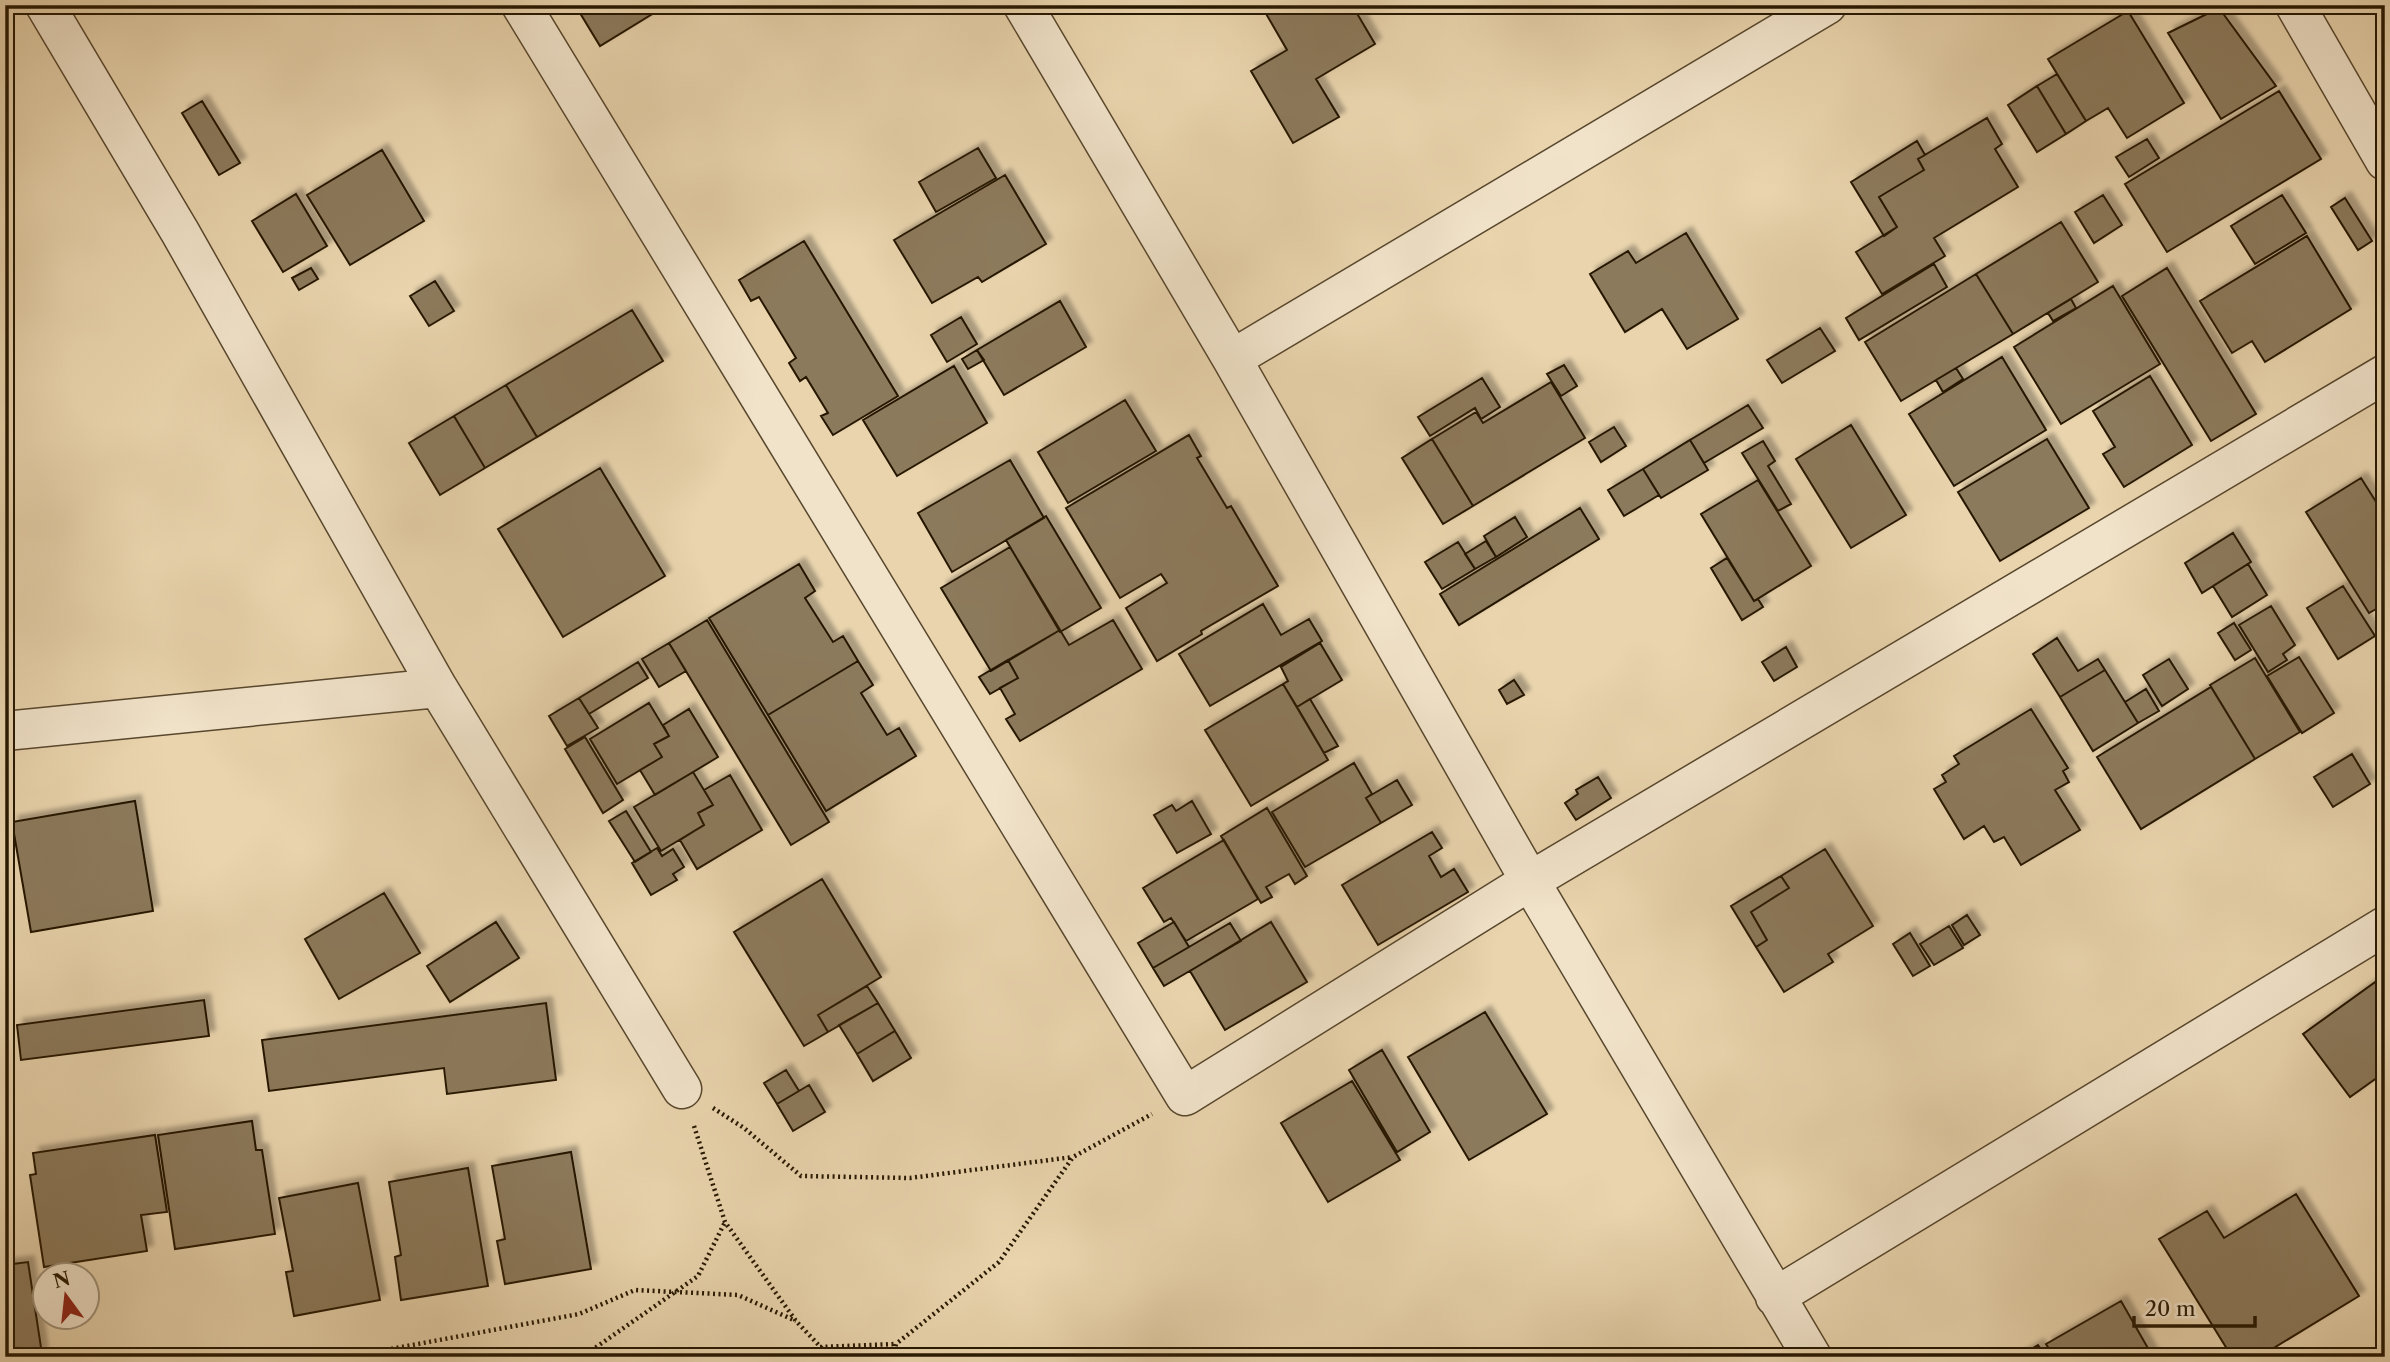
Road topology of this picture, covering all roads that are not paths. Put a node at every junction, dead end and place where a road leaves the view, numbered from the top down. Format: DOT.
graph roads {
  1 [pos="45,5"];
  2 [pos="521,5"];
  3 [pos="1023,5"];
  4 [pos="1826,5"];
  5 [pos="2295,5"];
  6 [pos="2385,161"];
  7 [pos="1232,359"];
  8 [pos="2385,374"];
  9 [pos="438,688"];
  10 [pos="5,731"];
  11 [pos="1530,881"];
  12 [pos="2385,926"];
  13 [pos="682,1088"];
  14 [pos="1775,1297"];
  15 [pos="1812,1357"];
  1 -- 9 [label="street"];
  2 -- 11 [label="street"];
  3 -- 7 [label="street"];
  4 -- 7 [label="street"];
  5 -- 6 [label="street"];
  7 -- 11 [label="street"];
  8 -- 11 [label="street"];
  9 -- 10 [label="street"];
  9 -- 13 [label="street"];
  11 -- 14 [label="street"];
  12 -- 14 [label="street"];
  14 -- 15 [label="street"];
}
